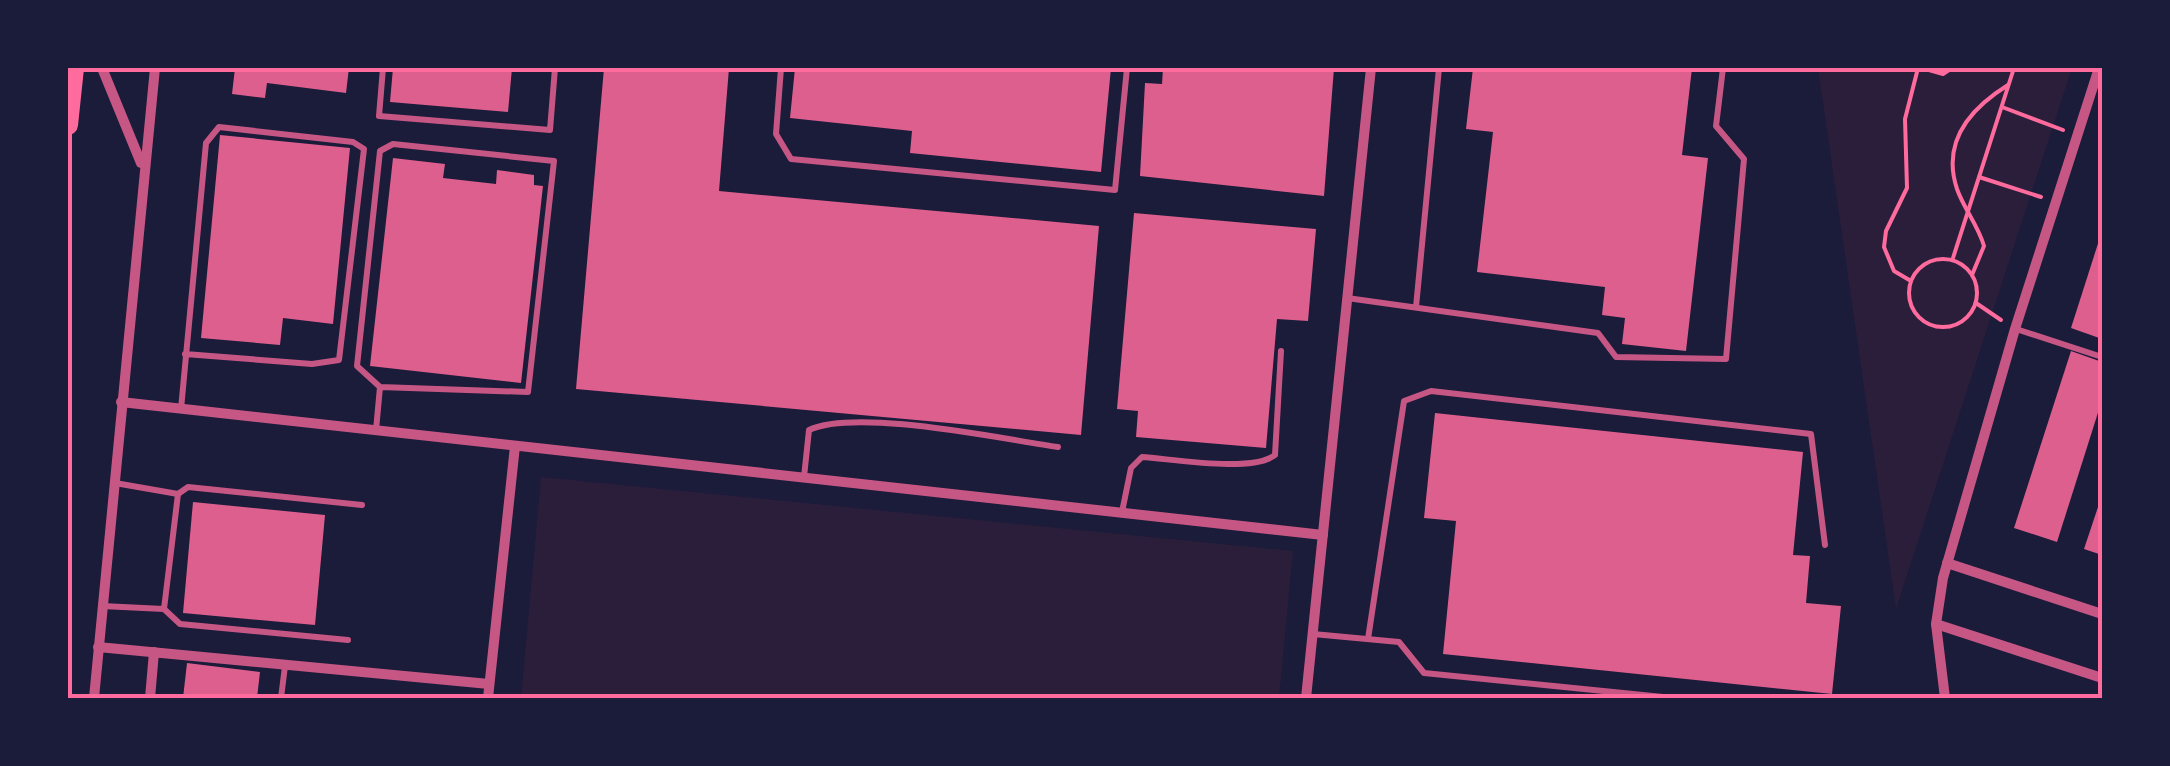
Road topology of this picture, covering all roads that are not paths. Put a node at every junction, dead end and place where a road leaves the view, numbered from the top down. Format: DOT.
graph roads {
  1 [pos="74,68"];
  2 [pos="102,68"];
  3 [pos="155,68"];
  4 [pos="383,68"];
  5 [pos="554,68"];
  6 [pos="781,68"];
  7 [pos="1127,68"];
  8 [pos="1371,68"];
  9 [pos="1440,68"];
  10 [pos="1723,68"];
  11 [pos="2098,68"];
  12 [pos="68,125"];
  13 [pos="143,168"];
  14 [pos="1347,298"];
  15 [pos="1416,306"];
  16 [pos="2015,329"];
  17 [pos="1281,351"];
  18 [pos="186,354"];
  19 [pos="2102,358"];
  20 [pos="380,387"];
  21 [pos="121,402"];
  22 [pos="180,409"];
  23 [pos="376,430"];
  24 [pos="515,446"];
  25 [pos="1058,447"];
  26 [pos="804,478"];
  27 [pos="113,483"];
  28 [pos="178,494"];
  29 [pos="362,505"];
  30 [pos="1122,512"];
  31 [pos="1323,535"];
  32 [pos="1826,545"];
  33 [pos="1948,563"];
  34 [pos="102,606"];
  35 [pos="164,609"];
  36 [pos="2102,614"];
  37 [pos="1936,624"];
  38 [pos="1313,634"];
  39 [pos="1368,639"];
  40 [pos="348,640"];
  41 [pos="98,647"];
  42 [pos="154,652"];
  43 [pos="285,664"];
  44 [pos="2102,678"];
  45 [pos="490,684"];
  46 [pos="94,698"];
  47 [pos="150,698"];
  48 [pos="281,698"];
  49 [pos="488,698"];
  50 [pos="1306,698"];
  51 [pos="1674,698"];
  52 [pos="1945,698"];
  1 -- 12 [label="main road"];
  2 -- 13 [label="street"];
  3 -- 13 [label="street"];
  4 -- 5 [label="lane"];
  6 -- 7 [label="lane"];
  8 -- 14 [label="street"];
  9 -- 15 [label="lane"];
  10 -- 15 [label="lane"];
  11 -- 16 [label="street"];
  13 -- 21 [label="street"];
  14 -- 15 [label="lane"];
  14 -- 31 [label="street"];
  16 -- 19 [label="lane"];
  16 -- 33 [label="street"];
  17 -- 30 [label="lane"];
  18 -- 18 [label="lane"];
  18 -- 22 [label="lane"];
  20 -- 20 [label="lane"];
  20 -- 23 [label="lane"];
  21 -- 22 [label="street"];
  21 -- 27 [label="street"];
  22 -- 23 [label="street"];
  23 -- 24 [label="street"];
  24 -- 26 [label="street"];
  24 -- 45 [label="street"];
  25 -- 26 [label="lane"];
  26 -- 30 [label="street"];
  27 -- 28 [label="lane"];
  27 -- 34 [label="street"];
  28 -- 29 [label="lane"];
  28 -- 35 [label="lane"];
  30 -- 31 [label="street"];
  31 -- 38 [label="street"];
  32 -- 39 [label="lane"];
  33 -- 36 [label="street"];
  33 -- 37 [label="street"];
  34 -- 35 [label="lane"];
  34 -- 41 [label="street"];
  35 -- 40 [label="lane"];
  37 -- 44 [label="street"];
  37 -- 52 [label="street"];
  38 -- 39 [label="lane"];
  38 -- 50 [label="street"];
  39 -- 51 [label="lane"];
  41 -- 42 [label="street"];
  41 -- 46 [label="street"];
  42 -- 43 [label="street"];
  42 -- 47 [label="street"];
  43 -- 45 [label="street"];
  43 -- 48 [label="lane"];
  45 -- 49 [label="street"];
}
